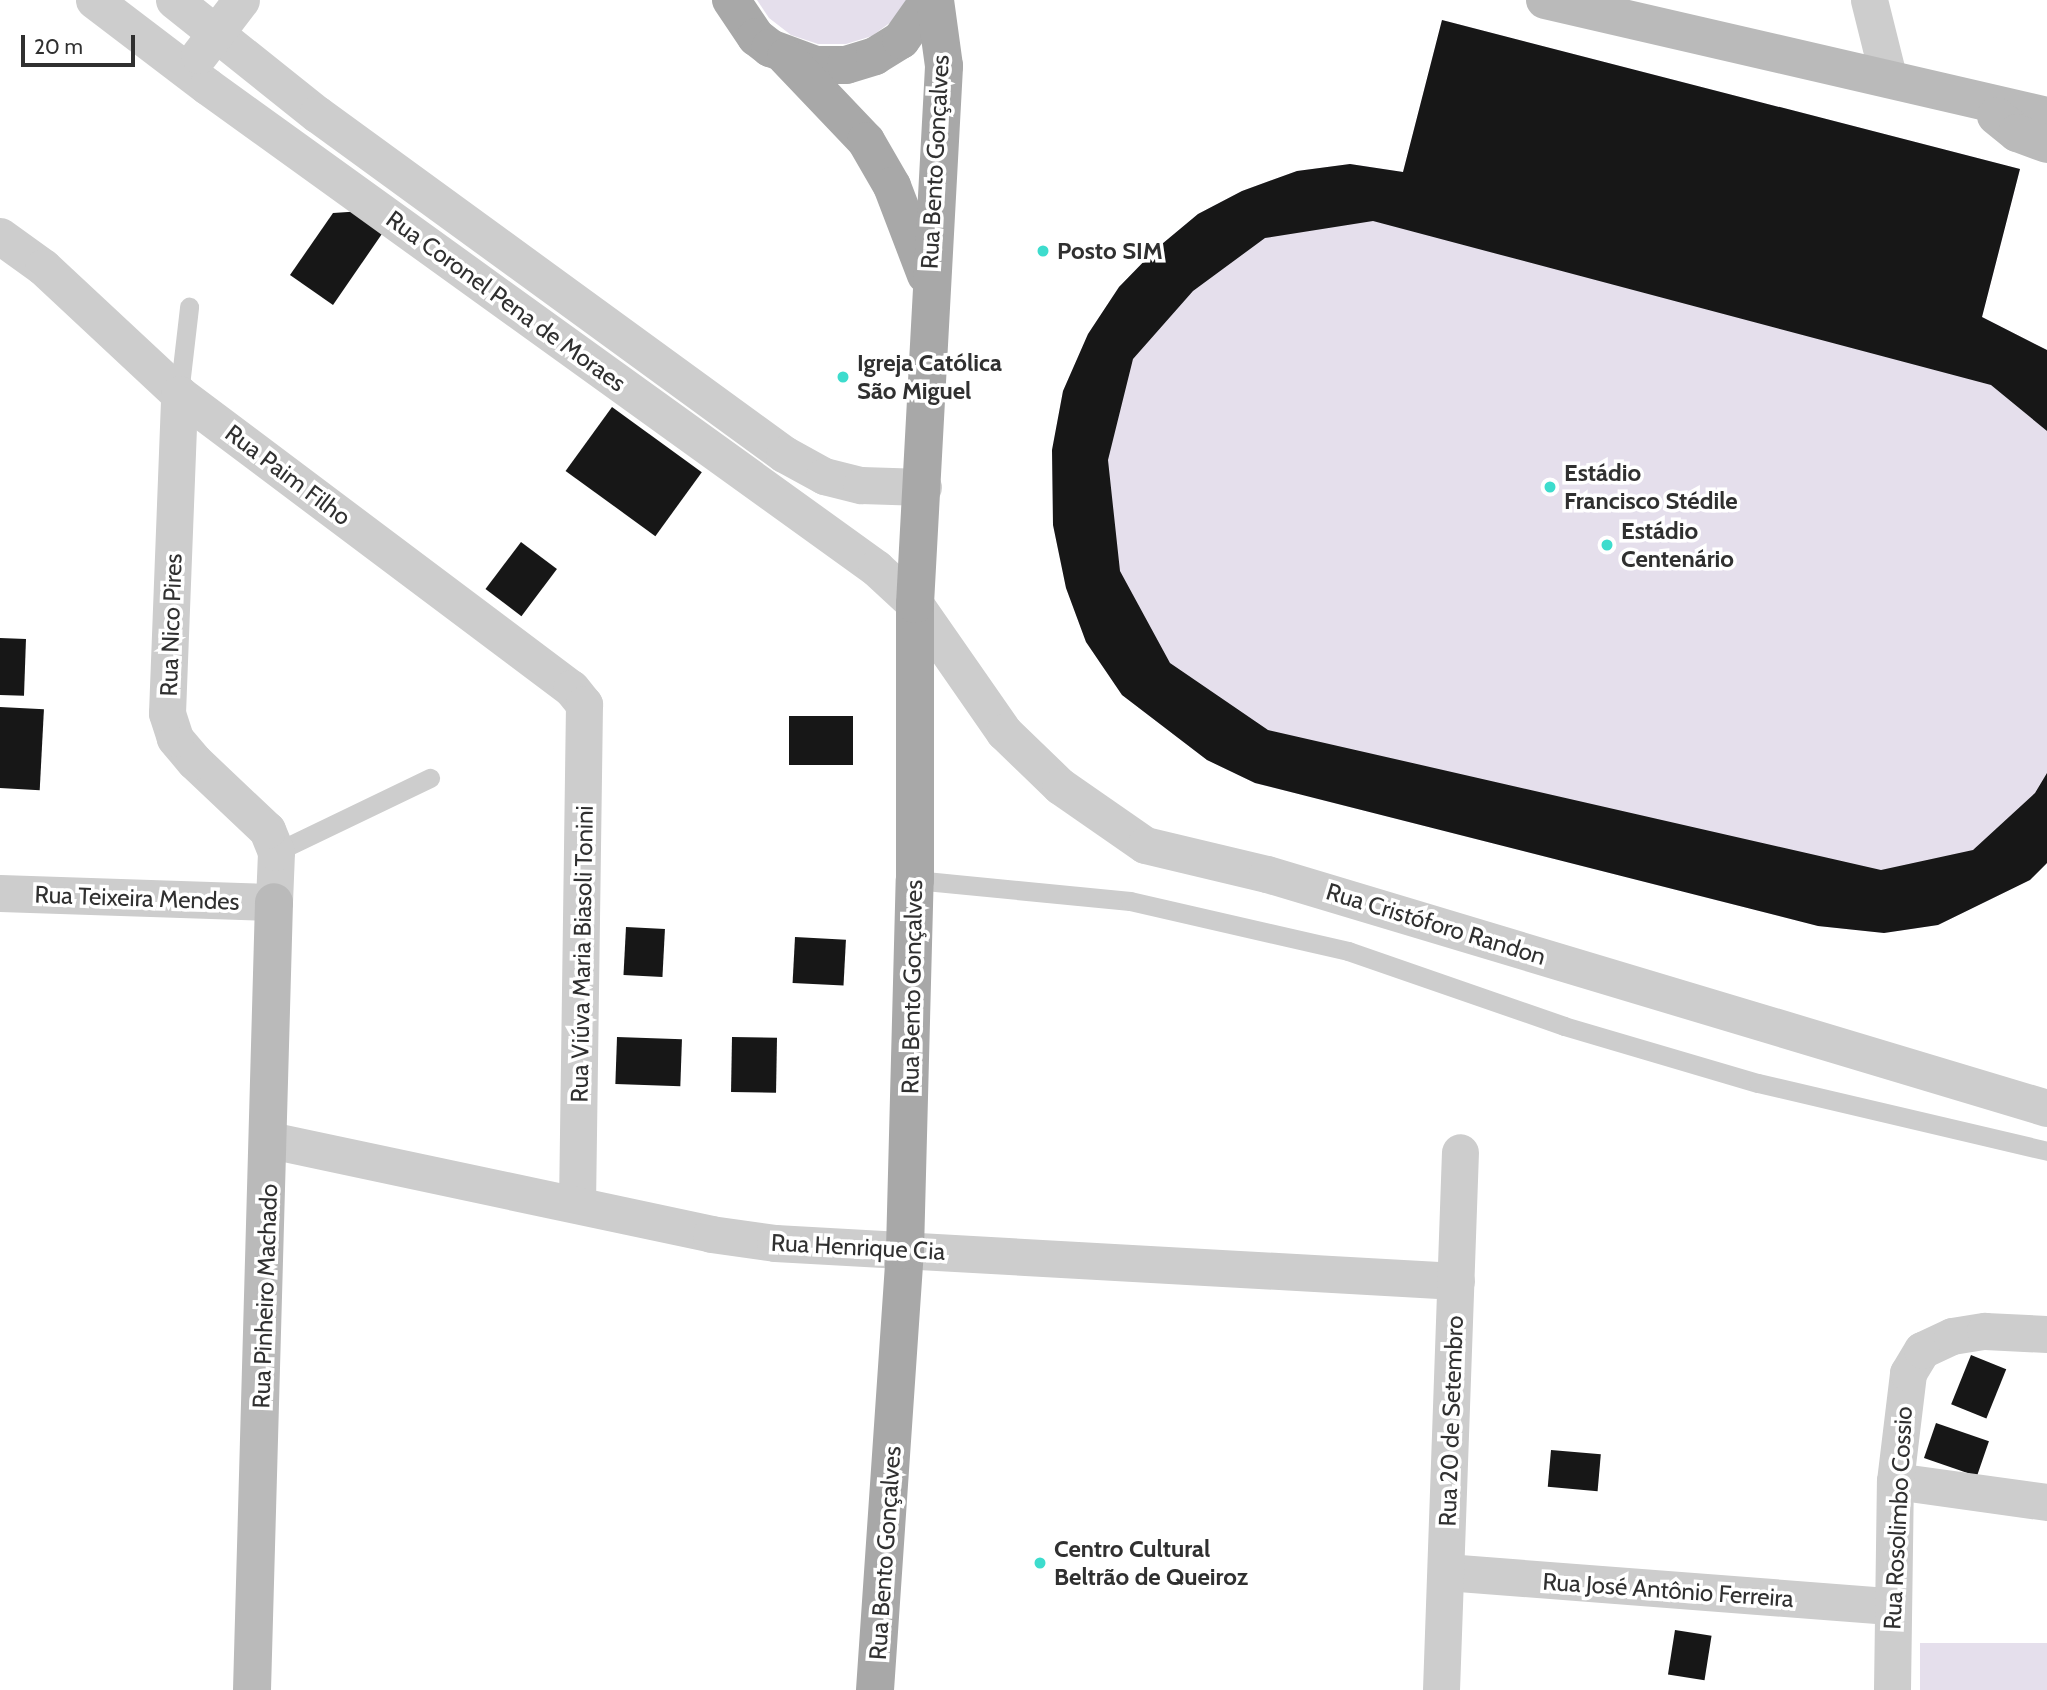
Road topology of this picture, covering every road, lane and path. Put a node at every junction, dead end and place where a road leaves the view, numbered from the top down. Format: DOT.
graph roads {
  1 [pos="94,0"];
  2 [pos="174,0"];
  3 [pos="241,0"];
  4 [pos="704,0"];
  5 [pos="731,0"];
  6 [pos="929,0"];
  7 [pos="935,0"];
  8 [pos="1545,0"];
  9 [pos="1869,0"];
  10 [pos="215,35"];
  11 [pos="771,47"];
  12 [pos="187,69"];
  13 [pos="1888,76"];
  14 [pos="1966,94"];
  15 [pos="2047,116"];
  16 [pos="2047,144"];
  17 [pos="0,236"];
  18 [pos="930,283"];
  19 [pos="189,307"];
  20 [pos="179,394"];
  21 [pos="923,487"];
  22 [pos="915,604"];
  23 [pos="584,704"];
  24 [pos="430,778"];
  25 [pos="276,852"];
  26 [pos="915,880"];
  27 [pos="0,893"];
  28 [pos="274,902"];
  29 [pos="2047,1108"];
  30 [pos="270,1140"];
  31 [pos="2047,1151"];
  32 [pos="1460,1153"];
  33 [pos="577,1204"];
  34 [pos="905,1250"];
  35 [pos="1456,1281"];
  36 [pos="2047,1334"];
  37 [pos="1895,1481"];
  38 [pos="2047,1502"];
  39 [pos="1446,1572"];
  40 [pos="1890,1605"];
  41 [pos="252,1690"];
  42 [pos="876,1690"];
  43 [pos="1441,1690"];
  44 [pos="1892,1690"];
  1 -- 12 [label="street, Rua Coronel Pena de Moraes"];
  2 -- 10 [label="street, Rua Coronel Pena de Moraes"];
  3 -- 10 [label="street"];
  4 -- 11 [label="main road"];
  5 -- 11 [label="main road, Rua Bento Gonçalves"];
  6 -- 11 [label="main road, Rua Bento Gonçalves"];
  7 -- 18 [label="main road, Rua Bento Gonçalves"];
  8 -- 13 [label="street"];
  9 -- 13 [label="street"];
  10 -- 12 [label="street"];
  10 -- 21 [label="street, Rua Coronel Pena de Moraes"];
  11 -- 18 [label="main road, Rua Bento Gonçalves"];
  12 -- 22 [label="street, Rua Coronel Pena de Moraes"];
  13 -- 14 [label="street"];
  14 -- 15 [label="street"];
  14 -- 16 [label="street"];
  17 -- 20 [label="street, Rua Paim Filho"];
  18 -- 21 [label="main road, Rua Bento Gonçalves"];
  19 -- 20 [label="lane, Rua Nico Pires"];
  20 -- 23 [label="street, Rua Paim Filho"];
  20 -- 25 [label="street, Rua Nico Pires"];
  21 -- 22 [label="main road, Rua Bento Gonçalves"];
  22 -- 26 [label="main road, Rua Bento Gonçalves"];
  22 -- 29 [label="street, Rua Cristóforo Randon"];
  23 -- 33 [label="street, Rua Viúva Maria Biasoli Tonini"];
  24 -- 25 [label="lane"];
  25 -- 28 [label="street"];
  26 -- 31 [label="lane"];
  26 -- 34 [label="main road, Rua Bento Gonçalves"];
  27 -- 28 [label="street, Rua Teixeira Mendes"];
  28 -- 30 [label="street, Rua Pinheiro Machado"];
  30 -- 33 [label="street, Rua Henrique Cia"];
  30 -- 41 [label="street, Rua Pinheiro Machado"];
  32 -- 35 [label="street, Rua 20 de Setembro"];
  33 -- 34 [label="street, Rua Henrique Cia"];
  34 -- 35 [label="street, Rua Henrique Cia"];
  34 -- 42 [label="main road, Rua Bento Gonçalves"];
  35 -- 39 [label="street, Rua 20 de Setembro"];
  36 -- 37 [label="street, Rua Rosolimbo Cossio"];
  37 -- 38 [label="street"];
  37 -- 40 [label="street, Rua Rosolimbo Cossio"];
  39 -- 40 [label="street, Rua José Antônio Ferreira"];
  39 -- 43 [label="street, Rua 20 de Setembro"];
  40 -- 44 [label="street, Rua Rosolimbo Cossio"];
}
